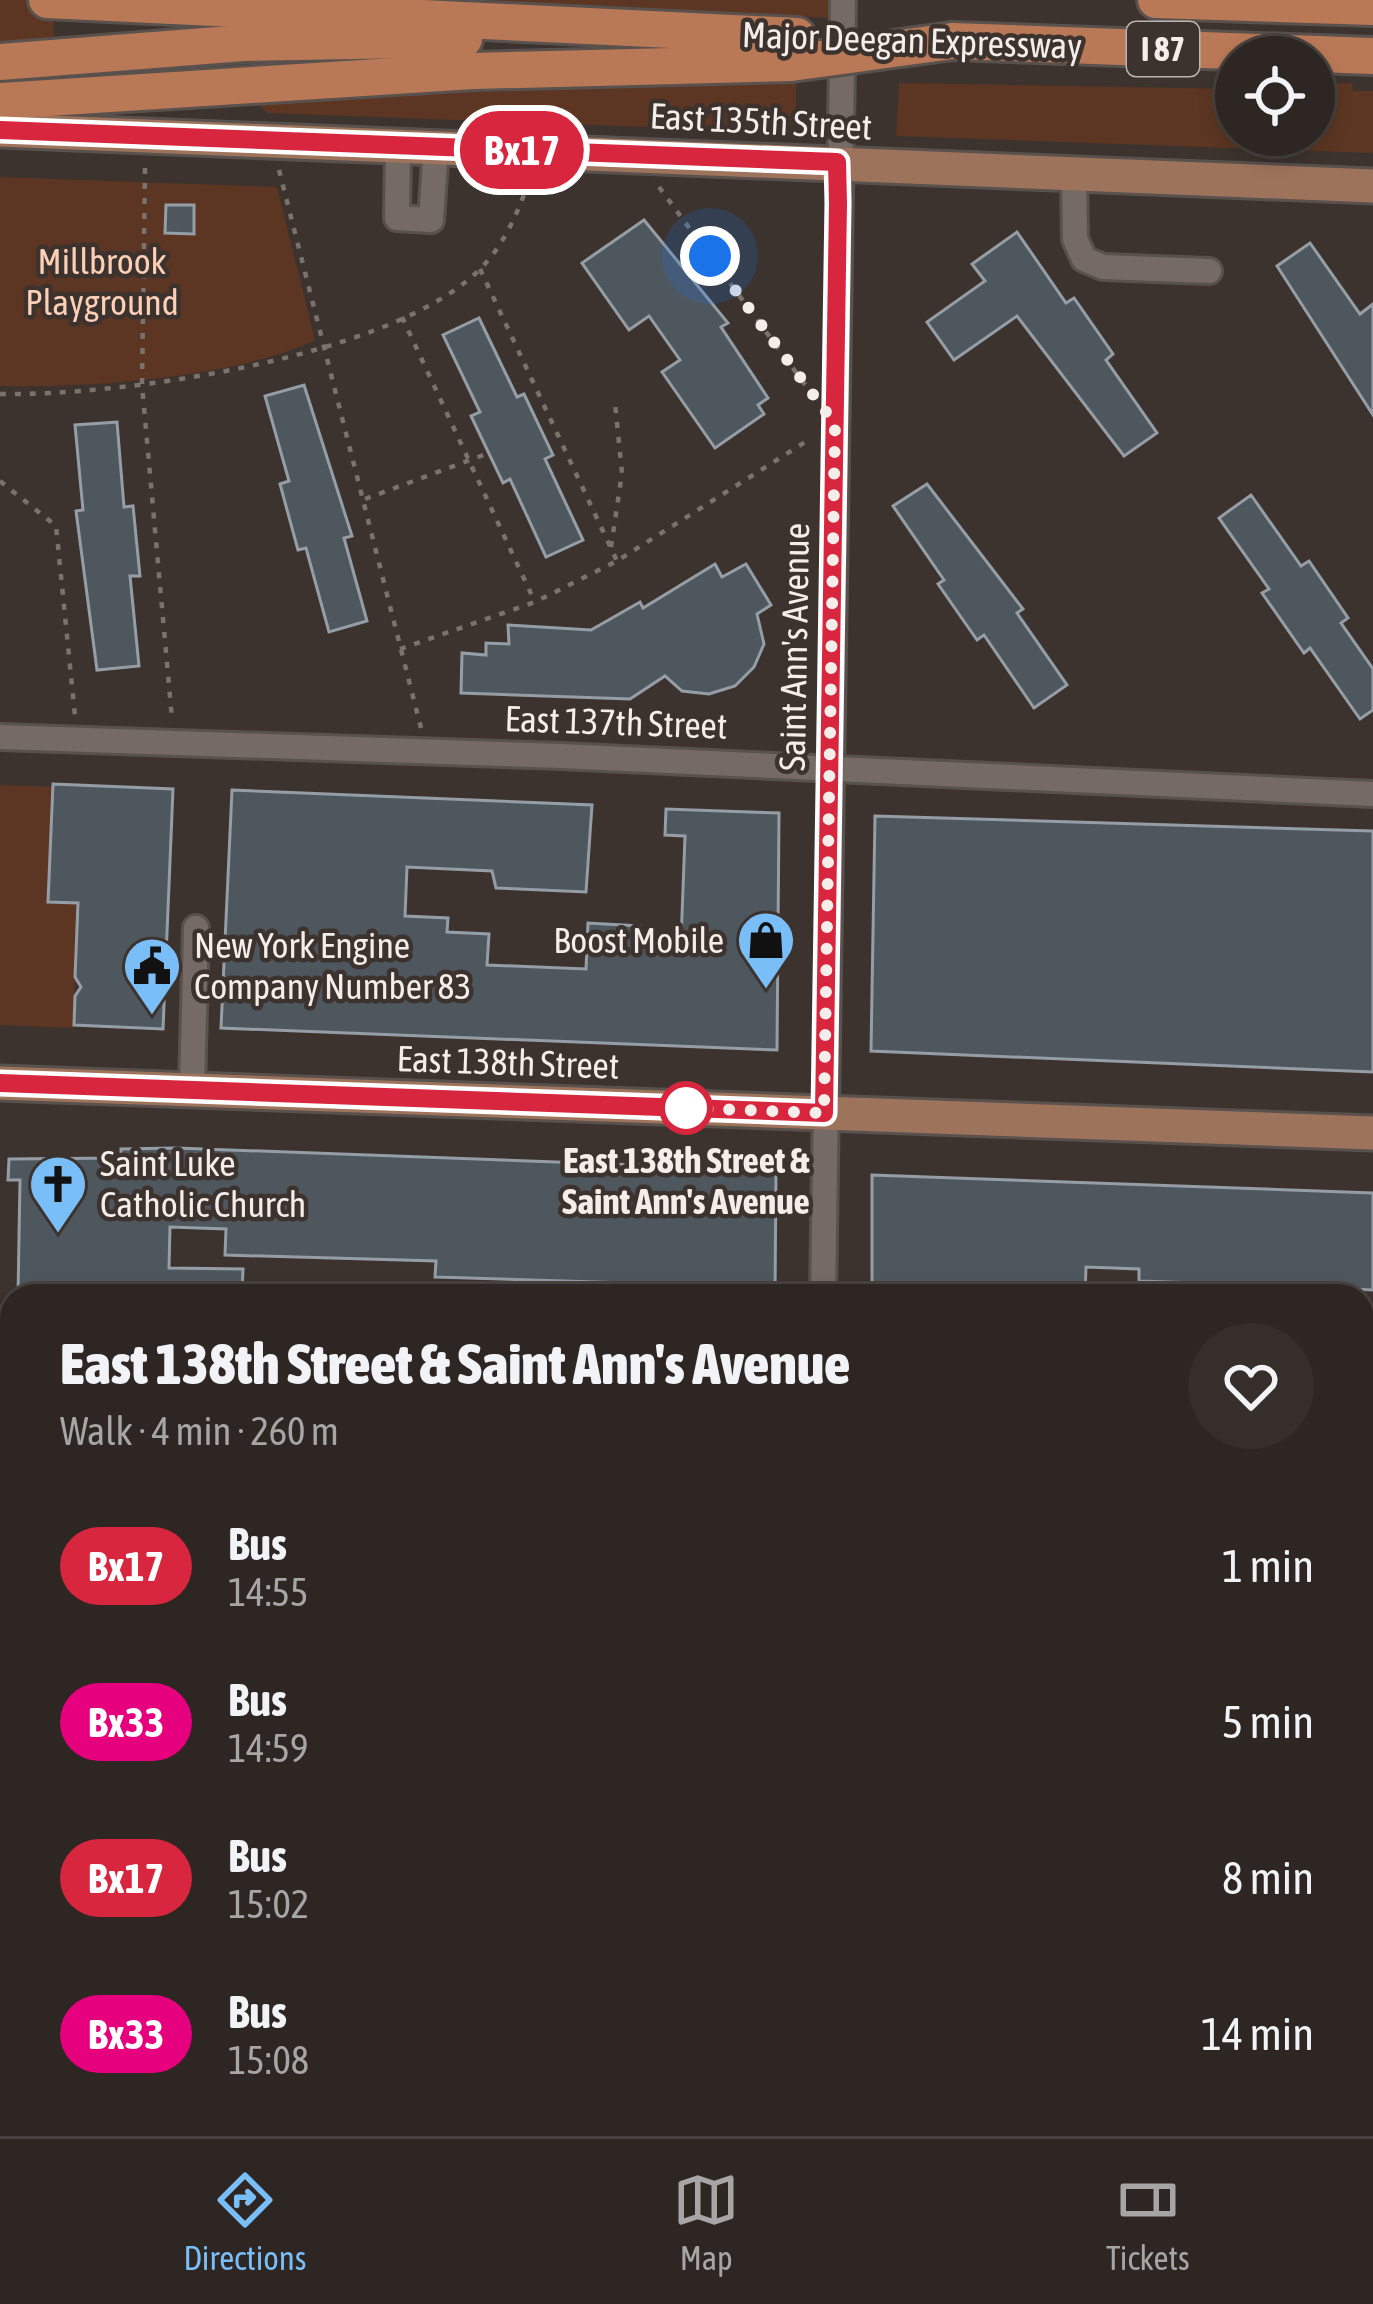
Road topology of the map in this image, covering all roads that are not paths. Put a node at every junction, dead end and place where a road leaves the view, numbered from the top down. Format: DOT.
graph roads {
  1 [pos="47,0"];
  2 [pos="843,0"];
  3 [pos="1156,0"];
  4 [pos="1344,0"];
  5 [pos="1373,7"];
  6 [pos="668,31"];
  7 [pos="794,50"];
  8 [pos="1373,56"];
  9 [pos="0,62"];
  10 [pos="0,101"];
  11 [pos="0,130"];
  12 [pos="398,146"];
  13 [pos="436,146"];
  14 [pos="837,162"];
  15 [pos="1074,174"];
  16 [pos="1373,186"];
  17 [pos="1209,271"];
  18 [pos="0,737"];
  19 [pos="828,768"];
  20 [pos="1373,794"];
  21 [pos="196,928"];
  22 [pos="0,1083"];
  23 [pos="192,1090"];
  24 [pos="824,1113"];
  25 [pos="1373,1133"];
  26 [pos="823,1284"];
  1 -- 6 [label="highway"];
  2 -- 14 [label="street, Saint Ann's Avenue"];
  3 -- 5 [label="highway"];
  4 -- 5 [label="highway"];
  6 -- 7 [label="highway, Major Deegan Expressway / I 87"];
  6 -- 9 [label="highway"];
  7 -- 8 [label="highway, Major Deegan Expressway / I 87, bridge"];
  7 -- 10 [label="highway"];
  11 -- 12 [label="main road, East 135th Street"];
  12 -- 13 [label="main road, East 135th Street"];
  12 -- 13 [label="street"];
  13 -- 14 [label="main road, East 135th Street"];
  14 -- 15 [label="main road, East 135th Street"];
  14 -- 19 [label="street, Saint Ann's Avenue"];
  15 -- 16 [label="main road, East 135th Street"];
  15 -- 17 [label="street"];
  18 -- 19 [label="street, East 137th Street"];
  19 -- 20 [label="street, East 137th Street"];
  19 -- 24 [label="street, Saint Ann's Avenue"];
  21 -- 23 [label="street"];
  22 -- 23 [label="main road, East 138th Street"];
  23 -- 24 [label="main road, East 138th Street"];
  24 -- 25 [label="main road, East 138th Street"];
  24 -- 26 [label="street, Saint Ann's Avenue"];
}
